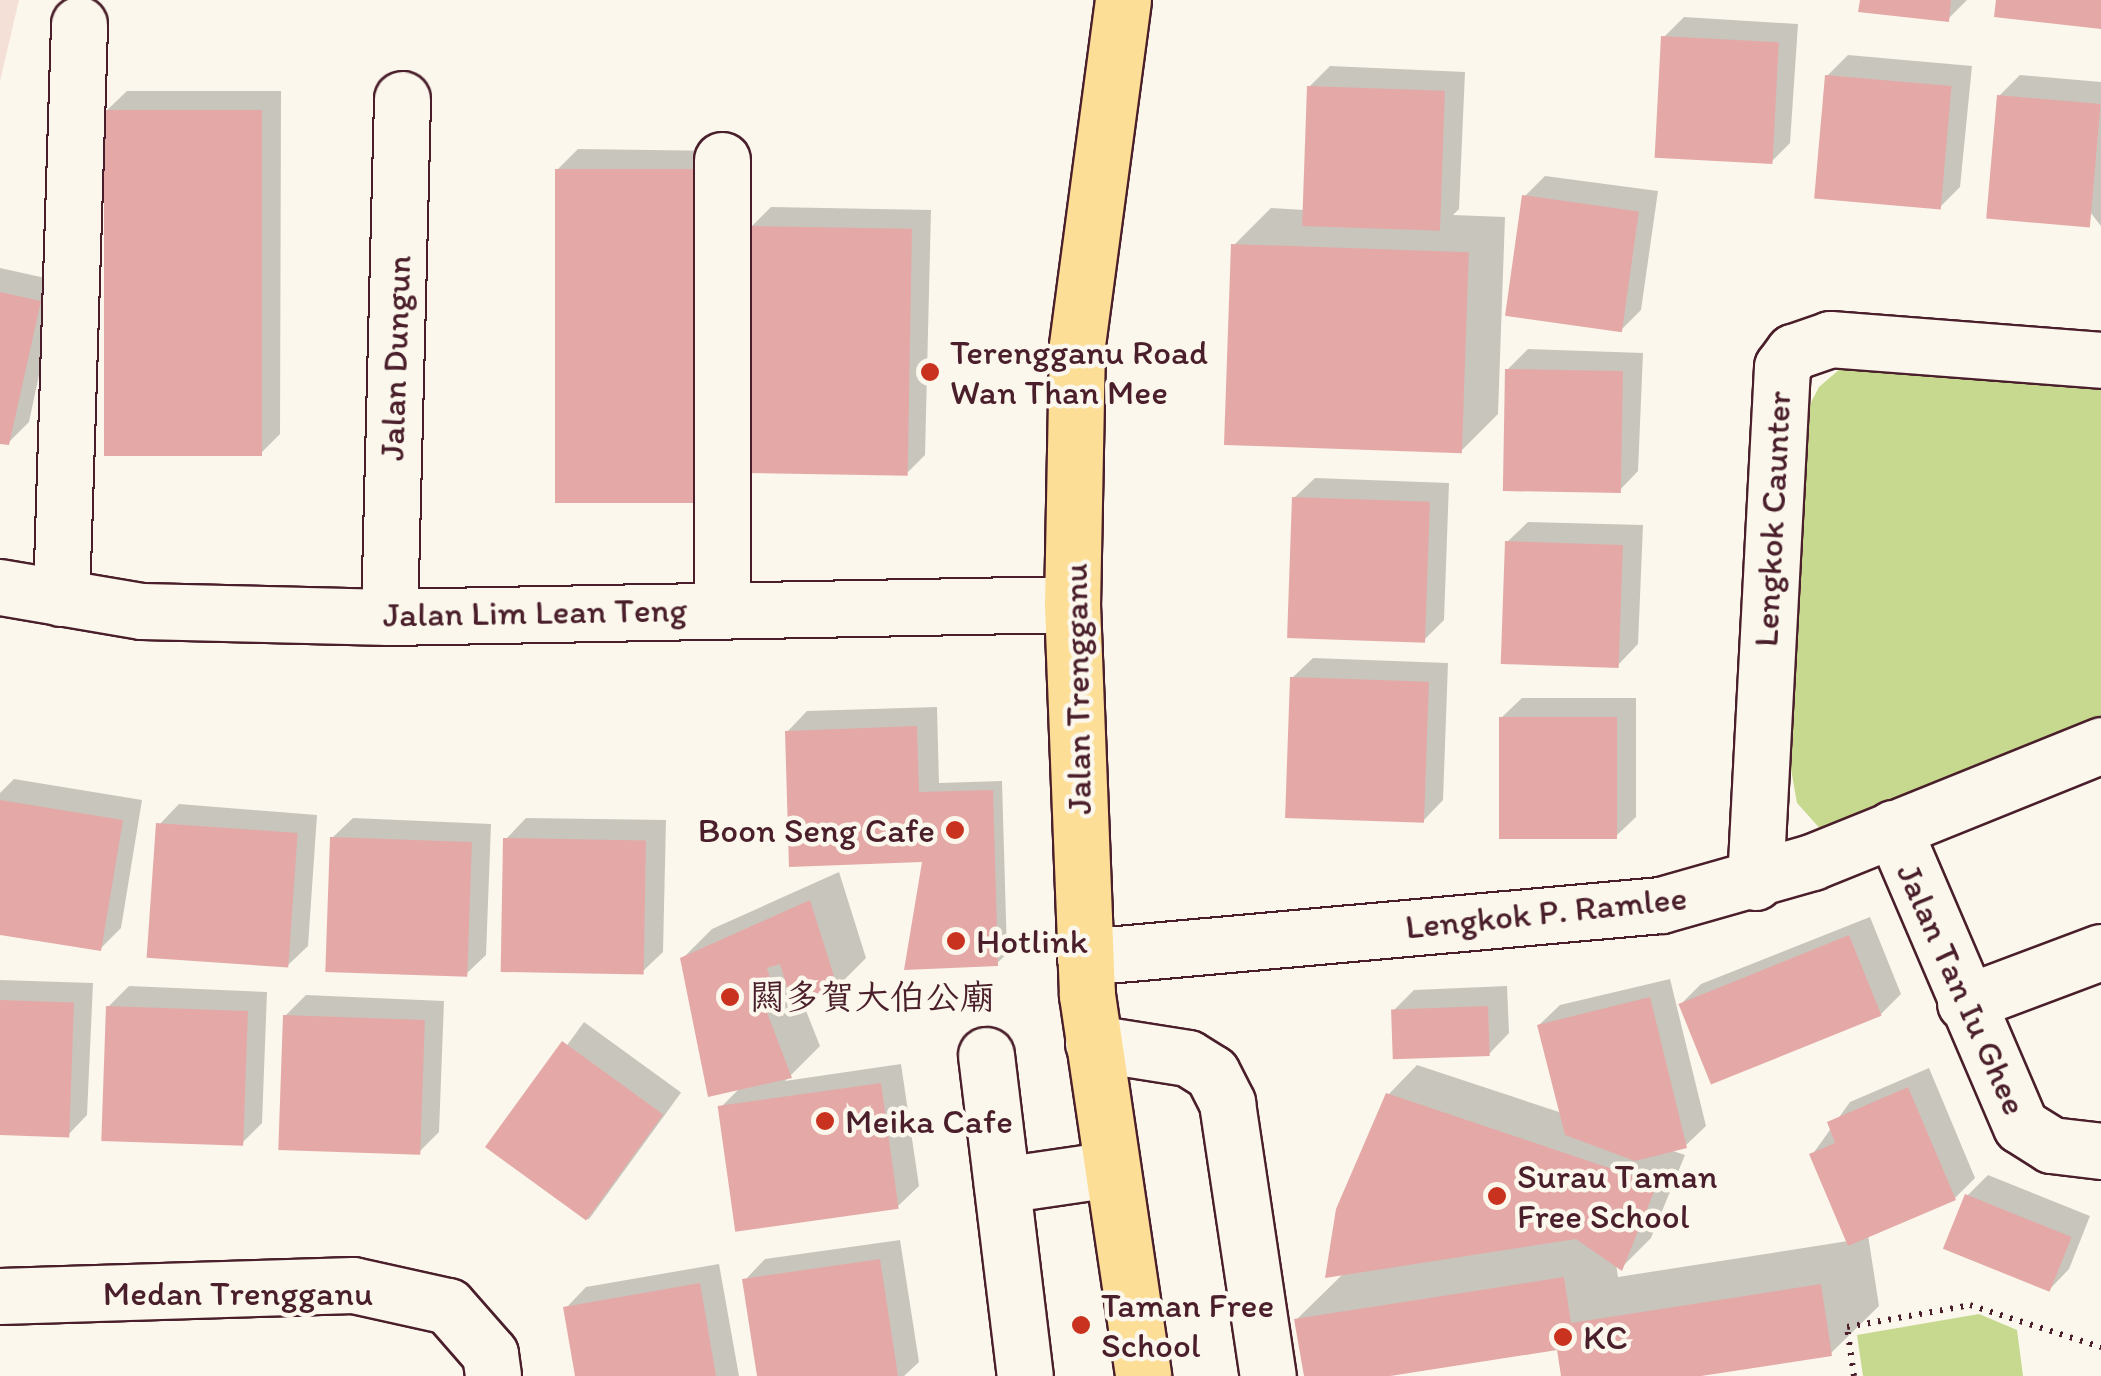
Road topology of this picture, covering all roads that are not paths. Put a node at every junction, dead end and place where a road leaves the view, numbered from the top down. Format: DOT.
graph roads {
  1 [pos="1122,0"];
  2 [pos="78,24"];
  3 [pos="402,99"];
  4 [pos="722,160"];
  5 [pos="2101,360"];
  6 [pos="0,587"];
  7 [pos="61,598"];
  8 [pos="1072,604"];
  9 [pos="722,608"];
  10 [pos="388,617"];
  11 [pos="2101,745"];
  12 [pos="1893,828"];
  13 [pos="1754,882"];
  14 [pos="2101,952"];
  15 [pos="1085,957"];
  16 [pos="1965,1003"];
  17 [pos="1093,1042"];
  18 [pos="986,1055"];
  19 [pos="2101,1150"];
  20 [pos="1112,1169"];
  21 [pos="1002,1185"];
  22 [pos="0,1296"];
  23 [pos="493,1376"];
  24 [pos="1025,1376"];
  25 [pos="1143,1376"];
  26 [pos="1268,1376"];
  1 -- 8 [label="main road, Jalan Trengganu"];
  2 -- 7 [label="street"];
  3 -- 10 [label="street, Jalan Dungun"];
  4 -- 9 [label="street"];
  5 -- 13 [label="street, Lengkok Caunter"];
  6 -- 7 [label="street, Jalan Lim Lean Teng"];
  7 -- 10 [label="street, Jalan Lim Lean Teng"];
  8 -- 9 [label="street, Jalan Lim Lean Teng"];
  8 -- 15 [label="main road, Jalan Trengganu"];
  9 -- 10 [label="street, Jalan Lim Lean Teng"];
  11 -- 12 [label="street, Lengkok P. Ramlee"];
  12 -- 13 [label="street, Lengkok P. Ramlee"];
  12 -- 16 [label="street, Jalan Tan Iu Ghee"];
  13 -- 15 [label="street, Lengkok P. Ramlee"];
  14 -- 16 [label="street"];
  15 -- 17 [label="main road, Jalan Trengganu"];
  16 -- 19 [label="street, Jalan Tan Iu Ghee"];
  17 -- 20 [label="main road, Jalan Trengganu"];
  17 -- 26 [label="street"];
  18 -- 21 [label="street"];
  20 -- 21 [label="street"];
  20 -- 25 [label="main road, Jalan Trengganu"];
  21 -- 24 [label="street"];
  22 -- 23 [label="street, Medan Trengganu"];
}
